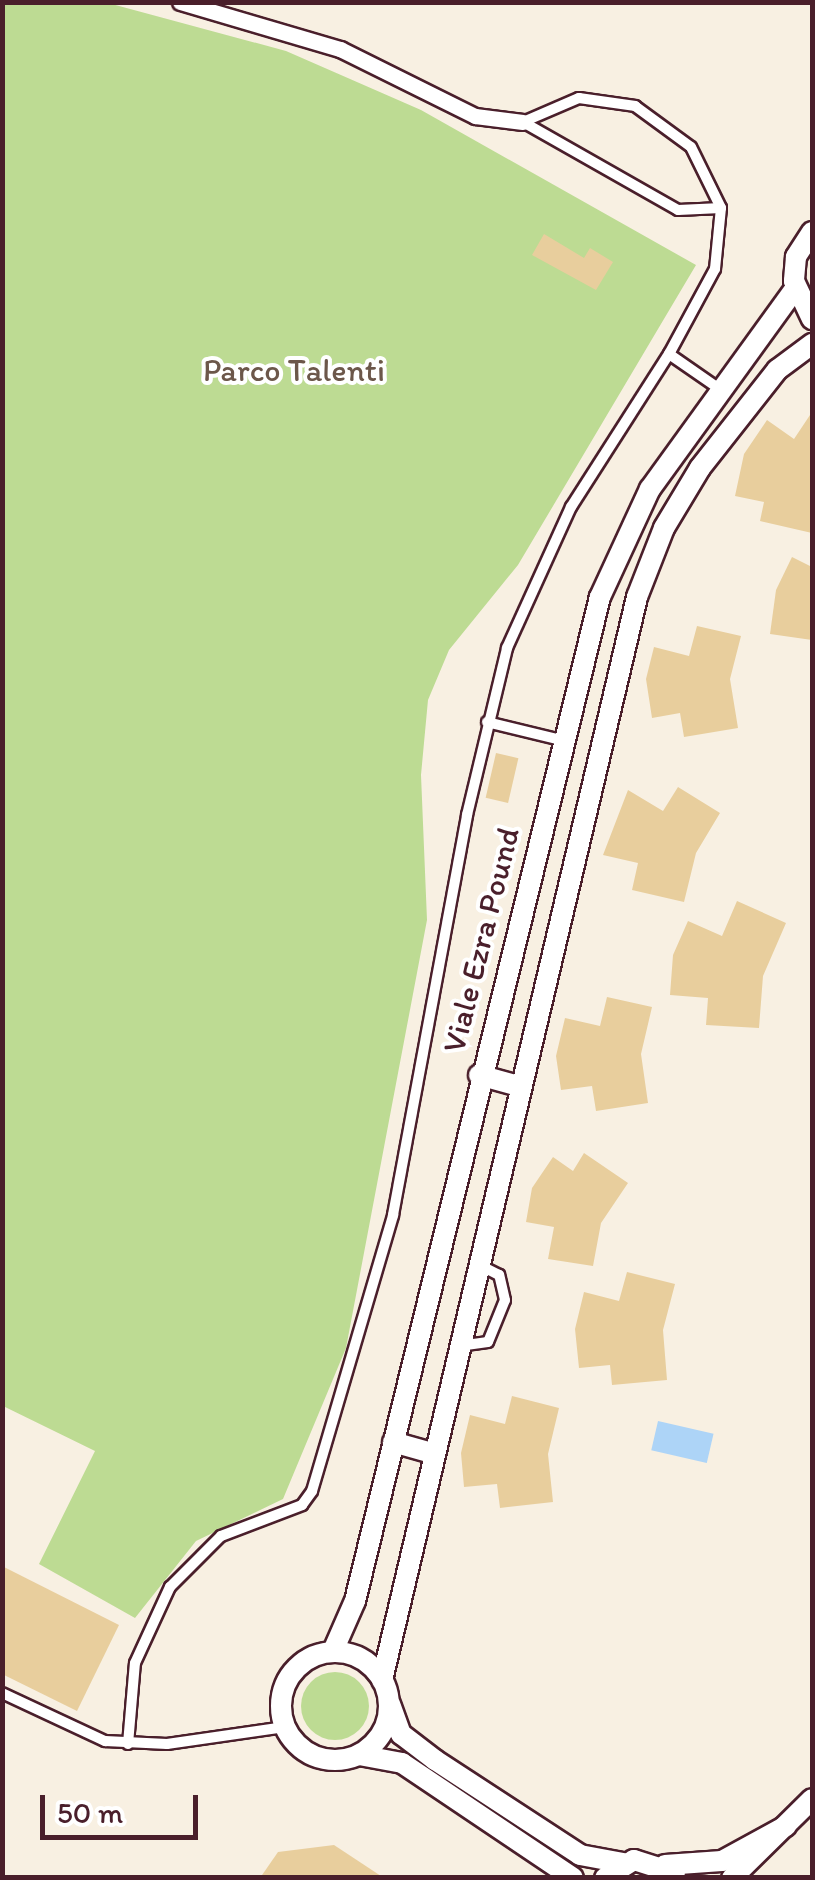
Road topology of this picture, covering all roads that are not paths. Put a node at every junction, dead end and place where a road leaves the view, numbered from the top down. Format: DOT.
graph roads {
  1 [pos="180,2"];
  2 [pos="523,122"];
  3 [pos="721,208"];
  4 [pos="812,232"];
  5 [pos="795,289"];
  6 [pos="812,319"];
  7 [pos="812,344"];
  8 [pos="668,354"];
  9 [pos="722,391"];
  10 [pos="487,722"];
  11 [pos="561,740"];
  12 [pos="479,1076"];
  13 [pos="518,1086"];
  14 [pos="477,1264"];
  15 [pos="458,1346"];
  16 [pos="393,1442"];
  17 [pos="432,1453"];
  18 [pos="333,1652"];
  19 [pos="385,1689"];
  20 [pos="2,1693"];
  21 [pos="285,1728"];
  22 [pos="128,1744"];
  23 [pos="359,1754"];
  24 [pos="812,1799"];
  25 [pos="786,1826"];
  26 [pos="623,1863"];
  27 [pos="672,1872"];
  28 [pos="573,1878"];
  29 [pos="605,1878"];
  30 [pos="732,1878"];
  1 -- 2 [label="street"];
  2 -- 3 [label="lane"];
  2 -- 3 [label="lane"];
  3 -- 8 [label="lane"];
  4 -- 5 [label="street"];
  5 -- 6 [label="street"];
  5 -- 9 [label="street, Viale Ezra Pound"];
  7 -- 13 [label="street"];
  8 -- 9 [label="lane"];
  8 -- 10 [label="lane"];
  9 -- 11 [label="street, Viale Ezra Pound"];
  10 -- 11 [label="lane"];
  10 -- 22 [label="lane"];
  11 -- 12 [label="street, Viale Ezra Pound"];
  12 -- 13 [label="street"];
  12 -- 16 [label="street, Viale Ezra Pound"];
  13 -- 14 [label="street"];
  14 -- 15 [label="street"];
  14 -- 15 [label="lane"];
  15 -- 17 [label="street"];
  16 -- 17 [label="street"];
  16 -- 18 [label="street, Viale Ezra Pound"];
  17 -- 19 [label="street"];
  18 -- 19 [label="street"];
  18 -- 21 [label="street"];
  19 -- 23 [label="street"];
  19 -- 26 [label="street"];
  20 -- 22 [label="lane"];
  21 -- 22 [label="lane"];
  21 -- 23 [label="street"];
  23 -- 28 [label="street"];
  24 -- 25 [label="street"];
  25 -- 27 [label="street"];
  25 -- 30 [label="street"];
  26 -- 27 [label="street"];
  26 -- 29 [label="street"];
}
